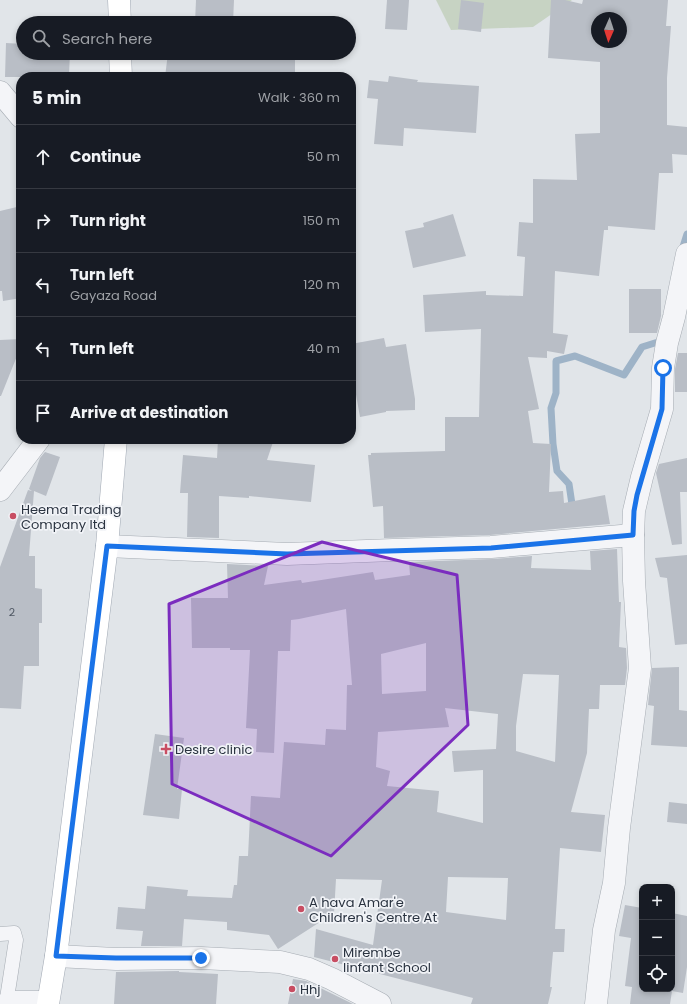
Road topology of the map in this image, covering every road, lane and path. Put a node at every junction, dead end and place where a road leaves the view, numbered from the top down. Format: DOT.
graph roads {
  1 [pos="119,0"];
  2 [pos="120,16"];
  3 [pos="120,60"];
  4 [pos="121,72"];
  5 [pos="0,92"];
  6 [pos="16,111"];
  7 [pos="687,254"];
  8 [pos="35,444"];
  9 [pos="116,444"];
  10 [pos="0,490"];
  11 [pos="633,535"];
  12 [pos="107,546"];
  13 [pos="0,934"];
  14 [pos="56,956"];
  15 [pos="4,1001"];
  16 [pos="49,1001"];
  17 [pos="380,1004"];
  18 [pos="596,1004"];
  1 -- 2 [label="main road"];
  3 -- 4 [label="main road"];
  5 -- 6 [label="street"];
  7 -- 11 [label="street"];
  8 -- 10 [label="street"];
  9 -- 12 [label="main road"];
  11 -- 12 [label="street"];
  11 -- 18 [label="street"];
  12 -- 14 [label="main road"];
  13 -- 15 [label="lane"];
  14 -- 16 [label="main road"];
  14 -- 17 [label="street"];
  15 -- 16 [label="lane"];
}
